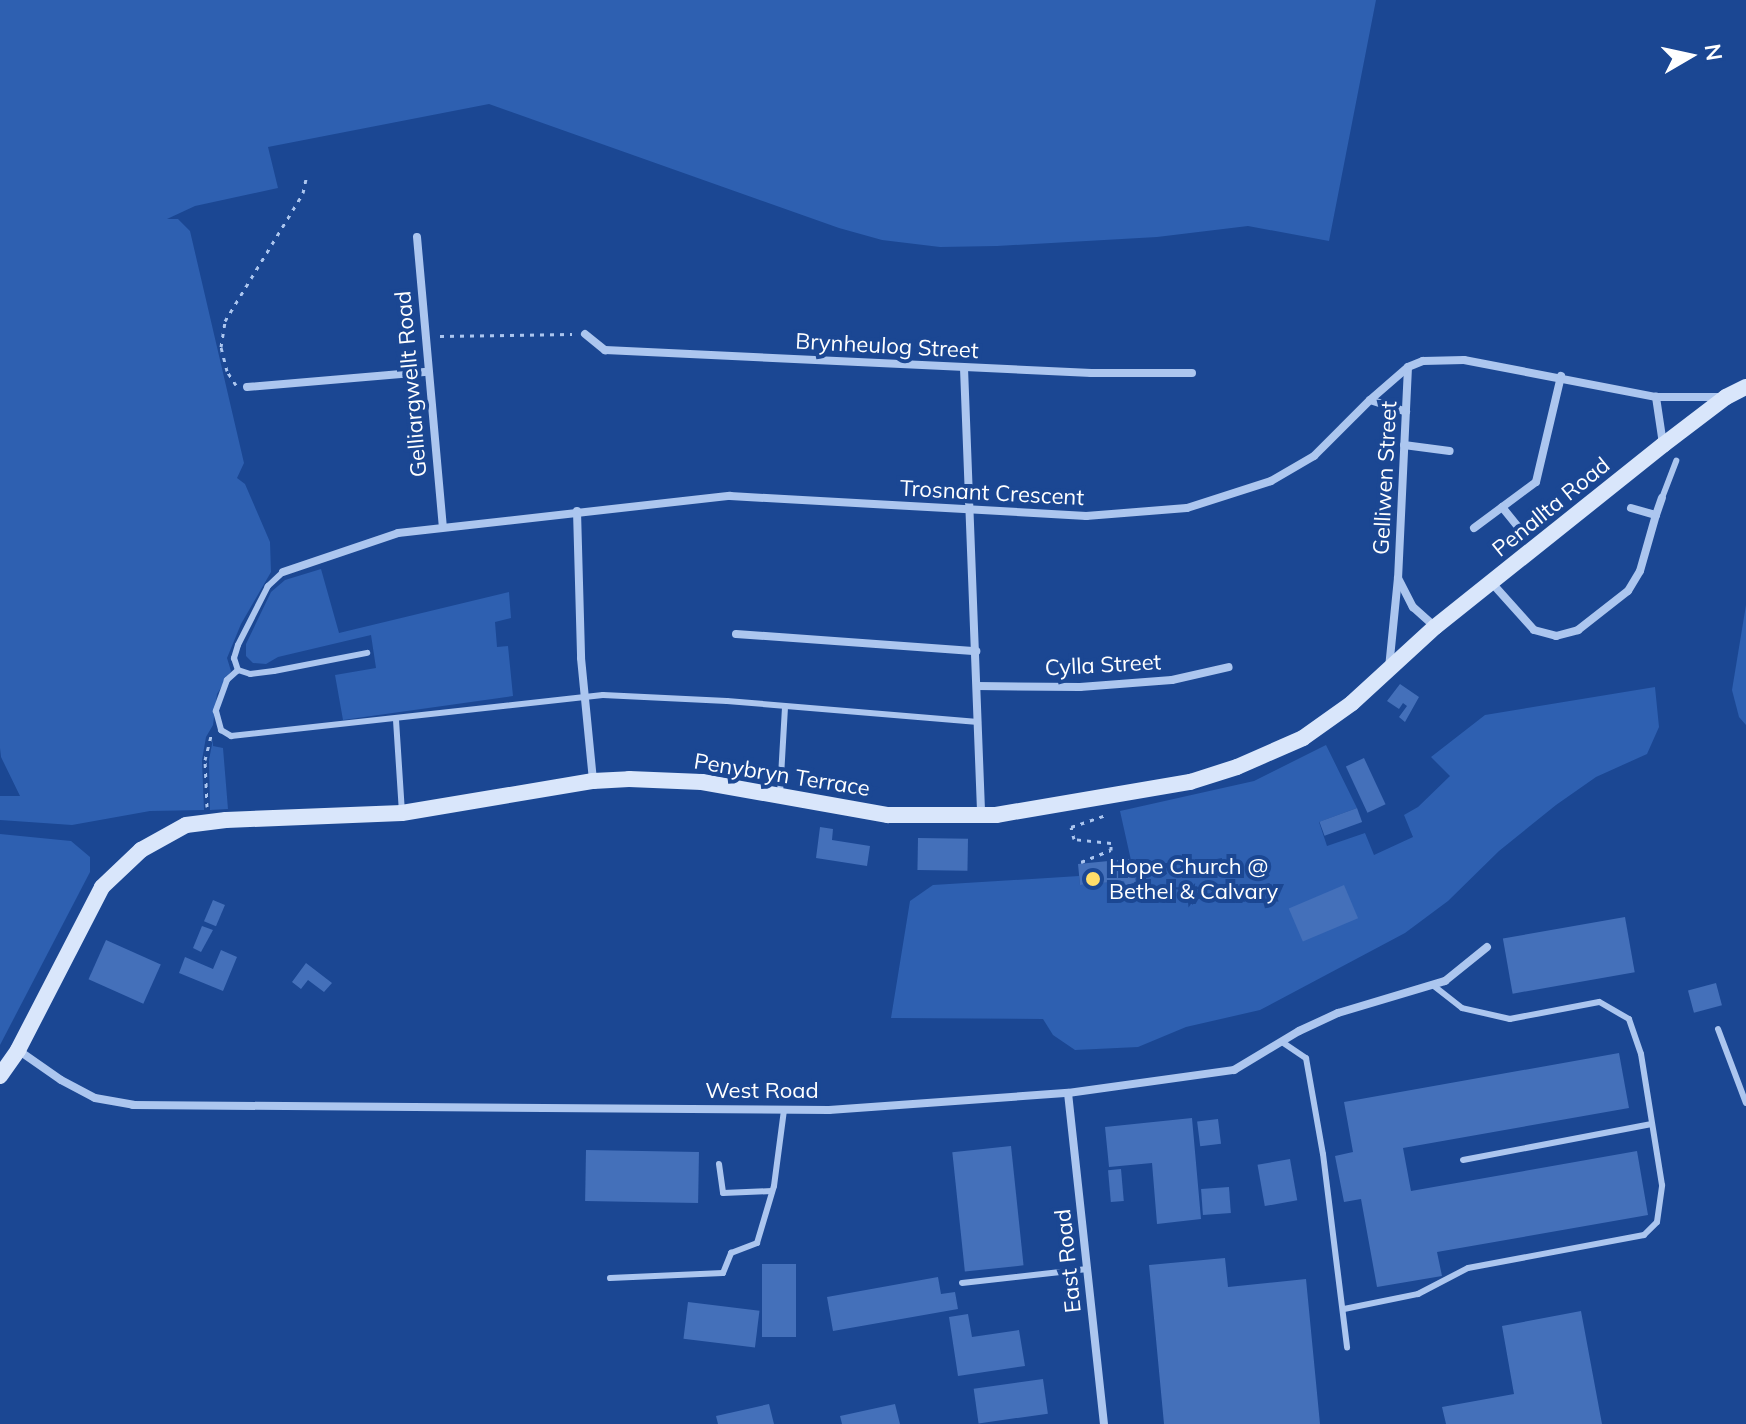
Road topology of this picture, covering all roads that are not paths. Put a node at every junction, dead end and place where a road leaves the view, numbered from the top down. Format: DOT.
graph roads {
  1 [pos="417,237"];
  2 [pos="585,334"];
  3 [pos="1408,367"];
  4 [pos="964,368"];
  5 [pos="427,372"];
  6 [pos="1192,373"];
  7 [pos="1561,376"];
  8 [pos="247,387"];
  9 [pos="1746,387"];
  10 [pos="1656,397"];
  11 [pos="1726,397"];
  12 [pos="1370,400"];
  13 [pos="1406,412"];
  14 [pos="1404,445"];
  15 [pos="1663,445"];
  16 [pos="1450,451"];
  17 [pos="1676,461"];
  18 [pos="1662,498"];
  19 [pos="1502,507"];
  20 [pos="1631,508"];
  21 [pos="970,510"];
  22 [pos="577,511"];
  23 [pos="1656,515"];
  24 [pos="443,527"];
  25 [pos="1474,528"];
  26 [pos="1519,528"];
  27 [pos="283,572"];
  28 [pos="1398,578"];
  29 [pos="1491,582"];
  30 [pos="1435,627"];
  31 [pos="736,634"];
  32 [pos="976,651"];
  33 [pos="367,653"];
  34 [pos="1229,667"];
  35 [pos="1389,669"];
  36 [pos="238,670"];
  37 [pos="977,686"];
  38 [pos="584,697"];
  39 [pos="785,707"];
  40 [pos="396,720"];
  41 [pos="978,722"];
  42 [pos="593,781"];
  43 [pos="780,794"];
  44 [pos="402,813"];
  45 [pos="981,815"];
  46 [pos="1487,947"];
  47 [pos="1433,985"];
  48 [pos="1718,1029"];
  49 [pos="1282,1042"];
  50 [pos="18,1050"];
  51 [pos="0,1076"];
  52 [pos="1068,1093"];
  53 [pos="1746,1103"];
  54 [pos="784,1110"];
  55 [pos="1652,1124"];
  56 [pos="1463,1160"];
  57 [pos="719,1164"];
  58 [pos="772,1191"];
  59 [pos="1087,1269"];
  60 [pos="610,1278"];
  61 [pos="962,1283"];
  62 [pos="1344,1309"];
  63 [pos="1347,1348"];
  64 [pos="1104,1424"];
  1 -- 5 [label="street, Gelliargwellt Road"];
  2 -- 4 [label="street, Brynheulog Street"];
  3 -- 7 [label="street"];
  3 -- 12 [label="street, Trosnant Crescent"];
  3 -- 13 [label="street, Gelliwen Street"];
  4 -- 6 [label="street, Brynheulog Street"];
  4 -- 21 [label="street"];
  5 -- 8 [label="street"];
  5 -- 24 [label="street, Gelliargwellt Road"];
  7 -- 10 [label="street"];
  7 -- 19 [label="street"];
  9 -- 11 [label="street, Penallta Road"];
  10 -- 11 [label="street"];
  10 -- 15 [label="street"];
  11 -- 15 [label="street, Penallta Road"];
  12 -- 13 [label="street"];
  12 -- 21 [label="street, Trosnant Crescent"];
  13 -- 14 [label="street, Gelliwen Street"];
  14 -- 16 [label="street"];
  14 -- 28 [label="street, Gelliwen Street"];
  15 -- 29 [label="street, Penallta Road"];
  17 -- 18 [label="lane"];
  18 -- 23 [label="street"];
  19 -- 25 [label="street"];
  19 -- 26 [label="street"];
  20 -- 23 [label="street"];
  21 -- 22 [label="street, Trosnant Crescent"];
  21 -- 32 [label="street"];
  22 -- 24 [label="street, Trosnant Crescent"];
  22 -- 38 [label="street"];
  23 -- 29 [label="street"];
  24 -- 27 [label="street, Trosnant Crescent"];
  27 -- 36 [label="lane"];
  28 -- 30 [label="street, Gelliwen Street"];
  28 -- 35 [label="street"];
  29 -- 30 [label="street, Penallta Road"];
  30 -- 35 [label="street, Penallta Road"];
  31 -- 32 [label="street"];
  32 -- 37 [label="street"];
  33 -- 36 [label="lane"];
  34 -- 37 [label="street, Cylla Street"];
  35 -- 45 [label="street, Penybryn Terrace"];
  36 -- 40 [label="lane"];
  37 -- 41 [label="street"];
  38 -- 39 [label="lane"];
  38 -- 40 [label="lane"];
  38 -- 42 [label="street"];
  39 -- 41 [label="lane"];
  39 -- 43 [label="lane"];
  40 -- 44 [label="lane"];
  41 -- 45 [label="street"];
  42 -- 43 [label="street, Penybryn Terrace"];
  42 -- 44 [label="street, Penybryn Terrace"];
  43 -- 45 [label="street, Penybryn Terrace"];
  44 -- 50 [label="street, Penybryn Terrace"];
  46 -- 47 [label="street, West Road"];
  47 -- 49 [label="street, West Road"];
  47 -- 55 [label="lane"];
  48 -- 53 [label="lane"];
  49 -- 52 [label="street, West Road"];
  49 -- 62 [label="lane"];
  50 -- 51 [label="street, Penybryn Terrace"];
  50 -- 54 [label="street, West Road"];
  52 -- 54 [label="street, West Road"];
  52 -- 59 [label="street, East Road"];
  54 -- 58 [label="lane"];
  55 -- 56 [label="lane"];
  55 -- 62 [label="lane"];
  57 -- 58 [label="lane"];
  58 -- 60 [label="lane"];
  59 -- 61 [label="lane"];
  59 -- 64 [label="street, East Road"];
  62 -- 63 [label="lane"];
}
